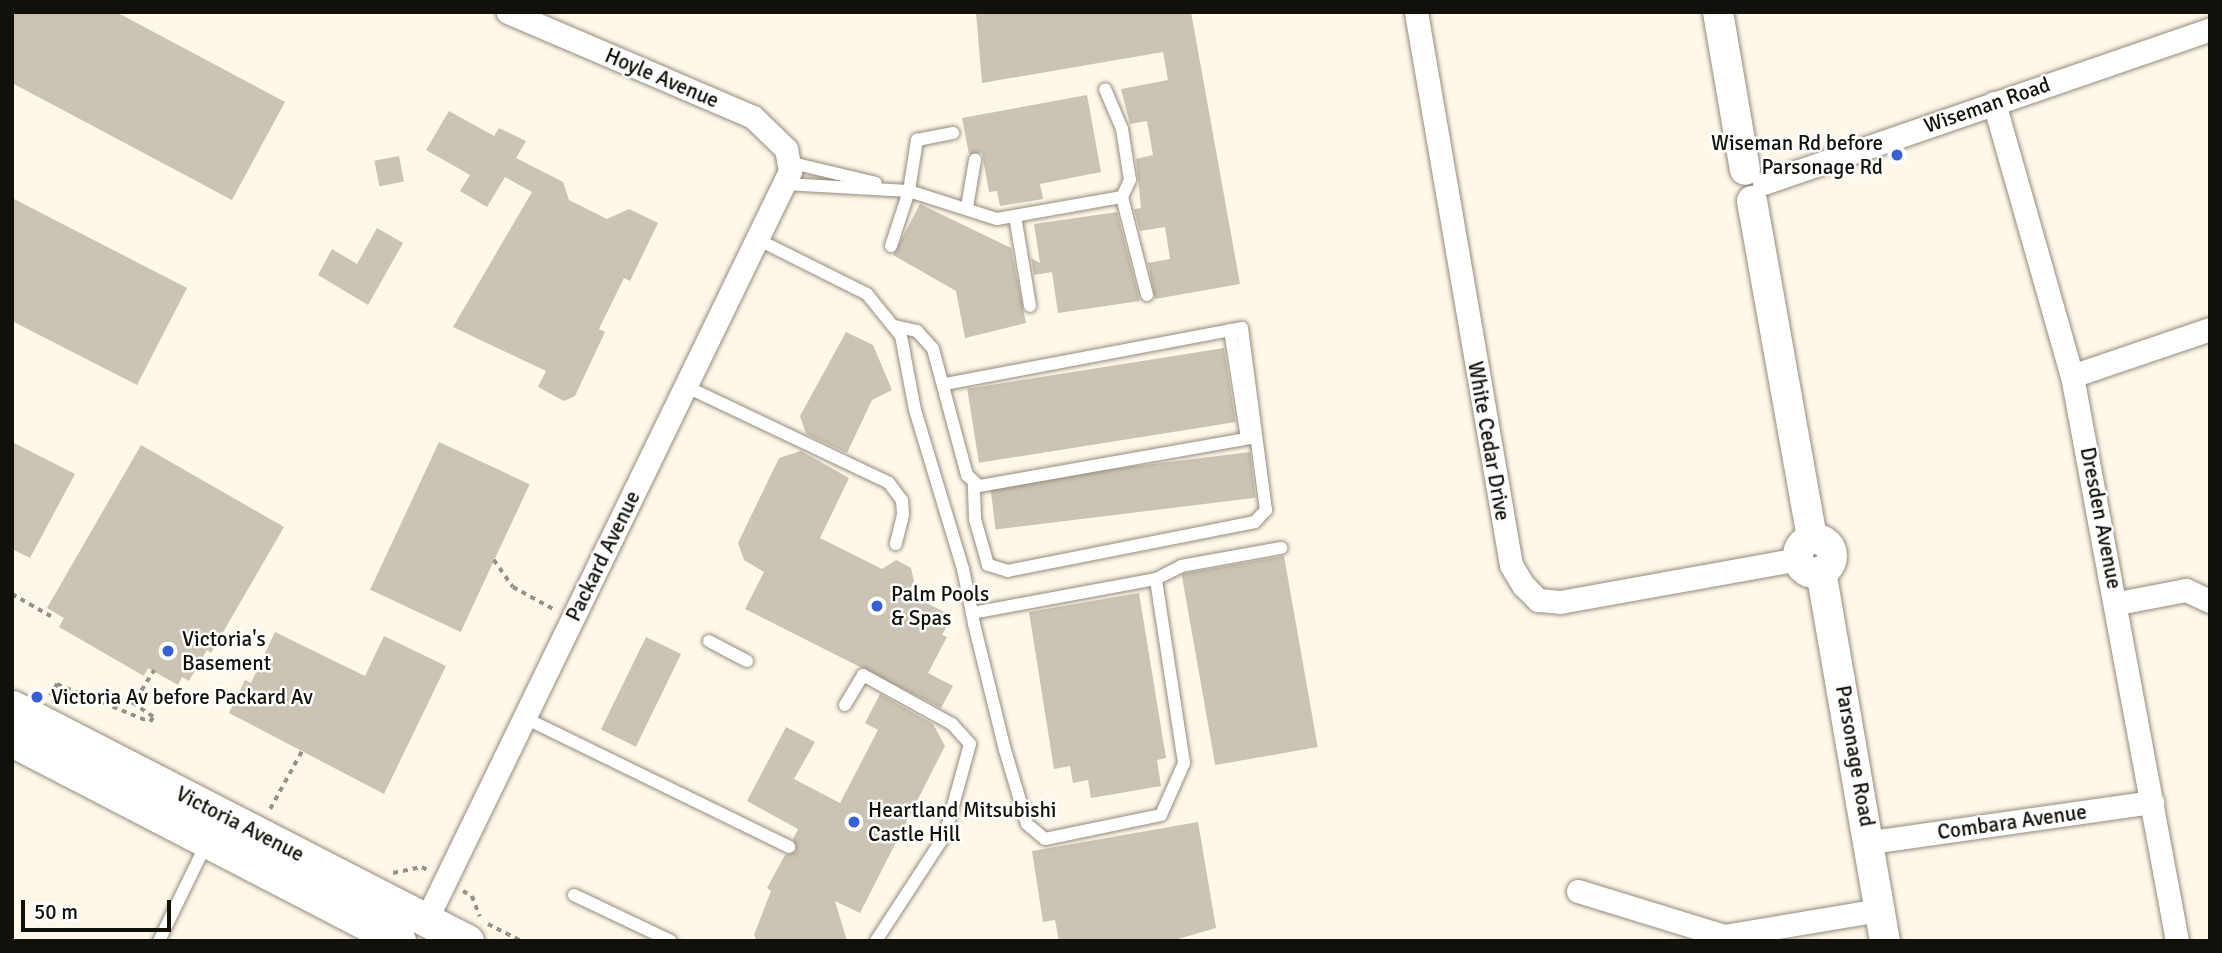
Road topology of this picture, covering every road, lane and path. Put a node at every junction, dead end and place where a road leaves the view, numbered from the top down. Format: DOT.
graph roads {
  1 [pos="508,12"];
  2 [pos="1416,12"];
  3 [pos="1718,12"];
  4 [pos="2210,29"];
  5 [pos="1994,103"];
  6 [pos="953,133"];
  7 [pos="975,160"];
  8 [pos="788,172"];
  9 [pos="1754,185"];
  10 [pos="909,191"];
  11 [pos="1122,197"];
  12 [pos="967,207"];
  13 [pos="1016,216"];
  14 [pos="759,240"];
  15 [pos="891,246"];
  16 [pos="1147,295"];
  17 [pos="1030,306"];
  18 [pos="895,326"];
  19 [pos="2210,329"];
  20 [pos="2072,376"];
  21 [pos="945,384"];
  22 [pos="685,386"];
  23 [pos="1252,438"];
  24 [pos="974,483"];
  25 [pos="896,544"];
  26 [pos="1281,548"];
  27 [pos="1810,557"];
  28 [pos="494,561"];
  29 [pos="1156,579"];
  30 [pos="12,593"];
  31 [pos="2210,601"];
  32 [pos="2118,603"];
  33 [pos="972,613"];
  34 [pos="54,618"];
  35 [pos="573,619"];
  36 [pos="709,641"];
  37 [pos="747,661"];
  38 [pos="154,670"];
  39 [pos="50,696"];
  40 [pos="845,705"];
  41 [pos="12,707"];
  42 [pos="525,718"];
  43 [pos="12,740"];
  44 [pos="303,749"];
  45 [pos="63,750"];
  46 [pos="2152,802"];
  47 [pos="269,811"];
  48 [pos="213,827"];
  49 [pos="1871,842"];
  50 [pos="789,847"];
  51 [pos="1578,891"];
  52 [pos="574,895"];
  53 [pos="472,896"];
  54 [pos="1880,910"];
  55 [pos="421,930"];
  56 [pos="159,941"];
  57 [pos="399,941"];
  58 [pos="467,941"];
  59 [pos="521,941"];
  60 [pos="671,941"];
  61 [pos="876,941"];
  62 [pos="1885,941"];
  63 [pos="2177,941"];
  1 -- 8 [label="street, Hoyle Avenue"];
  2 -- 27 [label="street, White Cedar Drive"];
  3 -- 9 [label="street, Parsonage Road"];
  4 -- 5 [label="street, Wiseman Road"];
  5 -- 9 [label="street, Wiseman Road"];
  5 -- 20 [label="street, Dresden Avenue"];
  6 -- 10 [label="lane"];
  7 -- 12 [label="lane"];
  8 -- 10 [label="lane"];
  8 -- 10 [label="lane"];
  8 -- 14 [label="street, Packard Avenue"];
  9 -- 27 [label="street, Parsonage Road"];
  10 -- 12 [label="lane"];
  10 -- 13 [label="lane"];
  10 -- 15 [label="lane"];
  11 -- 12 [label="lane"];
  11 -- 13 [label="lane"];
  11 -- 16 [label="lane"];
  13 -- 17 [label="lane"];
  14 -- 18 [label="lane"];
  14 -- 22 [label="street, Packard Avenue"];
  18 -- 21 [label="lane"];
  18 -- 33 [label="lane"];
  19 -- 20 [label="street"];
  20 -- 32 [label="street, Dresden Avenue"];
  21 -- 23 [label="lane"];
  21 -- 24 [label="lane"];
  22 -- 25 [label="lane"];
  22 -- 35 [label="street, Packard Avenue"];
  23 -- 24 [label="lane"];
  23 -- 24 [label="lane"];
  26 -- 29 [label="lane"];
  27 -- 49 [label="street, Parsonage Road"];
  28 -- 35 [label="path"];
  29 -- 33 [label="lane"];
  29 -- 33 [label="lane"];
  30 -- 34 [label="path"];
  31 -- 32 [label="street"];
  32 -- 46 [label="street, Dresden Avenue"];
  35 -- 42 [label="street, Packard Avenue"];
  36 -- 37 [label="lane"];
  38 -- 39 [label="path"];
  40 -- 61 [label="lane"];
  41 -- 45 [label="main road, Victoria Avenue"];
  42 -- 50 [label="lane"];
  42 -- 55 [label="street, Packard Avenue"];
  43 -- 45 [label="main road, Victoria Avenue"];
  44 -- 47 [label="path"];
  45 -- 48 [label="main road, Victoria Avenue"];
  46 -- 49 [label="street, Combara Avenue"];
  46 -- 63 [label="street, Dresden Avenue"];
  48 -- 55 [label="main road, Victoria Avenue"];
  48 -- 56 [label="lane"];
  48 -- 57 [label="main road, Victoria Avenue"];
  49 -- 54 [label="street, Parsonage Road"];
  51 -- 54 [label="street"];
  52 -- 60 [label="lane"];
  53 -- 59 [label="path"];
  54 -- 62 [label="street, Parsonage Road"];
  55 -- 58 [label="main road, Victoria Avenue"];
}
